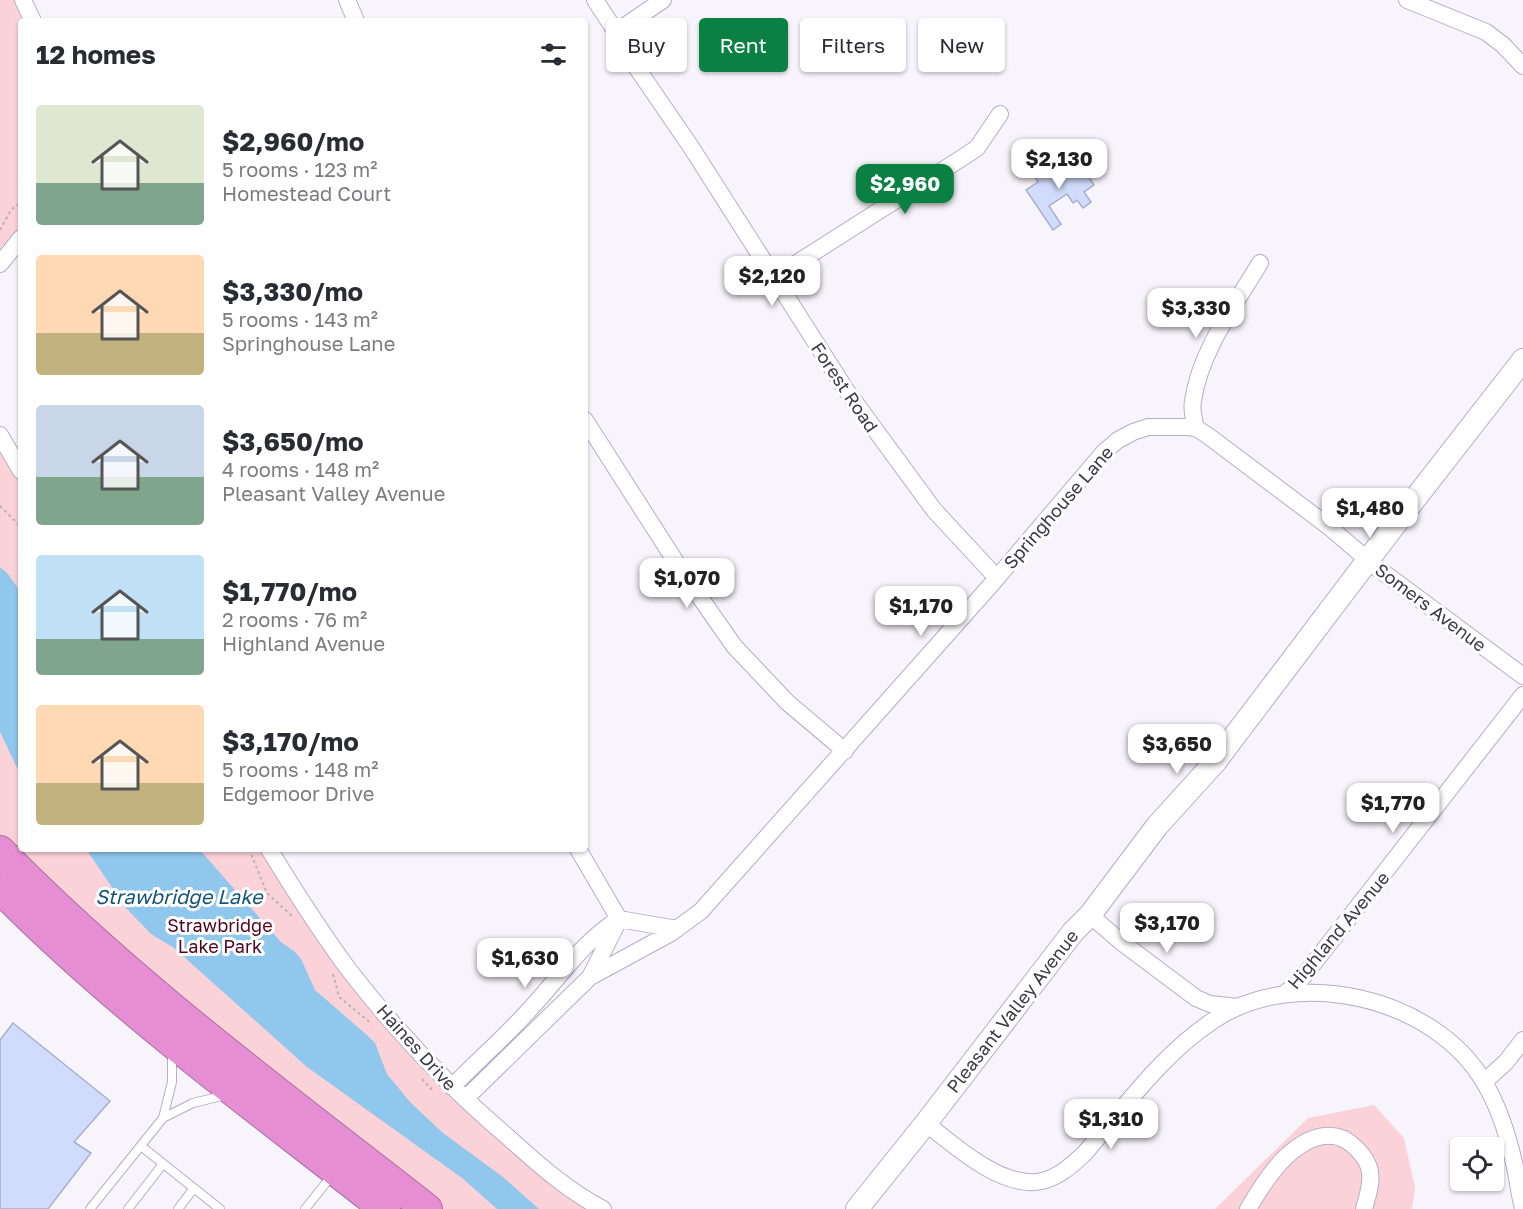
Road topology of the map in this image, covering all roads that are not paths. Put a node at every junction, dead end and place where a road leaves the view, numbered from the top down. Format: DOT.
graph roads {
  1 [pos="22,0"];
  2 [pos="347,0"];
  3 [pos="595,0"];
  4 [pos="663,0"];
  5 [pos="1407,0"];
  6 [pos="31,18"];
  7 [pos="355,18"];
  8 [pos="607,18"];
  9 [pos="637,18"];
  10 [pos="1523,66"];
  11 [pos="640,72"];
  12 [pos="999,114"];
  13 [pos="18,242"];
  14 [pos="1260,263"];
  15 [pos="0,264"];
  16 [pos="775,277"];
  17 [pos="1523,360"];
  18 [pos="588,425"];
  19 [pos="1196,428"];
  20 [pos="0,435"];
  21 [pos="18,466"];
  22 [pos="1368,560"];
  23 [pos="997,578"];
  24 [pos="1523,676"];
  25 [pos="1523,695"];
  26 [pos="844,751"];
  27 [pos="0,851"];
  28 [pos="271,852"];
  29 [pos="580,852"];
  30 [pos="0,888"];
  31 [pos="1090,915"];
  32 [pos="619,919"];
  33 [pos="677,929"];
  34 [pos="590,977"];
  35 [pos="1284,994"];
  36 [pos="1239,1007"];
  37 [pos="171,1040"];
  38 [pos="1523,1040"];
  39 [pos="1484,1082"];
  40 [pos="452,1087"];
  41 [pos="238,1093"];
  42 [pos="465,1098"];
  43 [pos="163,1118"];
  44 [pos="926,1123"];
  45 [pos="141,1146"];
  46 [pos="163,1164"];
  47 [pos="336,1170"];
  48 [pos="194,1188"];
  49 [pos="1523,1208"];
  50 [pos="90,1209"];
  51 [pos="129,1209"];
  52 [pos="178,1209"];
  53 [pos="220,1209"];
  54 [pos="305,1209"];
  55 [pos="385,1209"];
  56 [pos="427,1209"];
  57 [pos="603,1209"];
  58 [pos="856,1209"];
  59 [pos="1248,1209"];
  60 [pos="1364,1209"];
  1 -- 6 [label="street"];
  2 -- 7 [label="street"];
  3 -- 8 [label="street, Forest Road"];
  4 -- 9 [label="street"];
  5 -- 10 [label="street"];
  11 -- 16 [label="street, Forest Road"];
  12 -- 16 [label="street"];
  13 -- 15 [label="street"];
  14 -- 19 [label="street"];
  16 -- 23 [label="street, Forest Road"];
  17 -- 22 [label="street, Pleasant Valley Avenue"];
  18 -- 26 [label="street"];
  19 -- 22 [label="street, Somers Avenue"];
  19 -- 23 [label="street, Springhouse Lane"];
  20 -- 21 [label="street"];
  22 -- 24 [label="street, Somers Avenue"];
  22 -- 31 [label="street, Pleasant Valley Avenue"];
  23 -- 26 [label="street, Springhouse Lane"];
  25 -- 35 [label="street, Highland Avenue"];
  26 -- 33 [label="street, Springhouse Lane"];
  27 -- 56 [label="highway"];
  28 -- 40 [label="street, Haines Drive"];
  29 -- 32 [label="street"];
  30 -- 37 [label="highway"];
  31 -- 36 [label="street"];
  31 -- 44 [label="street, Pleasant Valley Avenue"];
  32 -- 33 [label="street"];
  32 -- 34 [label="street, Springhouse Lane"];
  32 -- 40 [label="street"];
  33 -- 34 [label="street, Springhouse Lane"];
  34 -- 42 [label="street, Springhouse Lane"];
  35 -- 36 [label="street"];
  35 -- 39 [label="street"];
  36 -- 44 [label="street"];
  37 -- 41 [label="highway"];
  37 -- 43 [label="lane"];
  38 -- 39 [label="street"];
  39 -- 49 [label="street"];
  40 -- 42 [label="street, Haines Drive"];
  41 -- 43 [label="lane"];
  41 -- 47 [label="highway"];
  42 -- 57 [label="street, Haines Drive"];
  43 -- 45 [label="lane"];
  44 -- 58 [label="street, Pleasant Valley Avenue"];
  45 -- 46 [label="lane"];
  45 -- 50 [label="lane"];
  46 -- 48 [label="lane"];
  46 -- 51 [label="lane"];
  47 -- 54 [label="lane"];
  47 -- 55 [label="highway"];
  48 -- 52 [label="lane"];
  48 -- 53 [label="lane"];
  59 -- 60 [label="street"];
}
